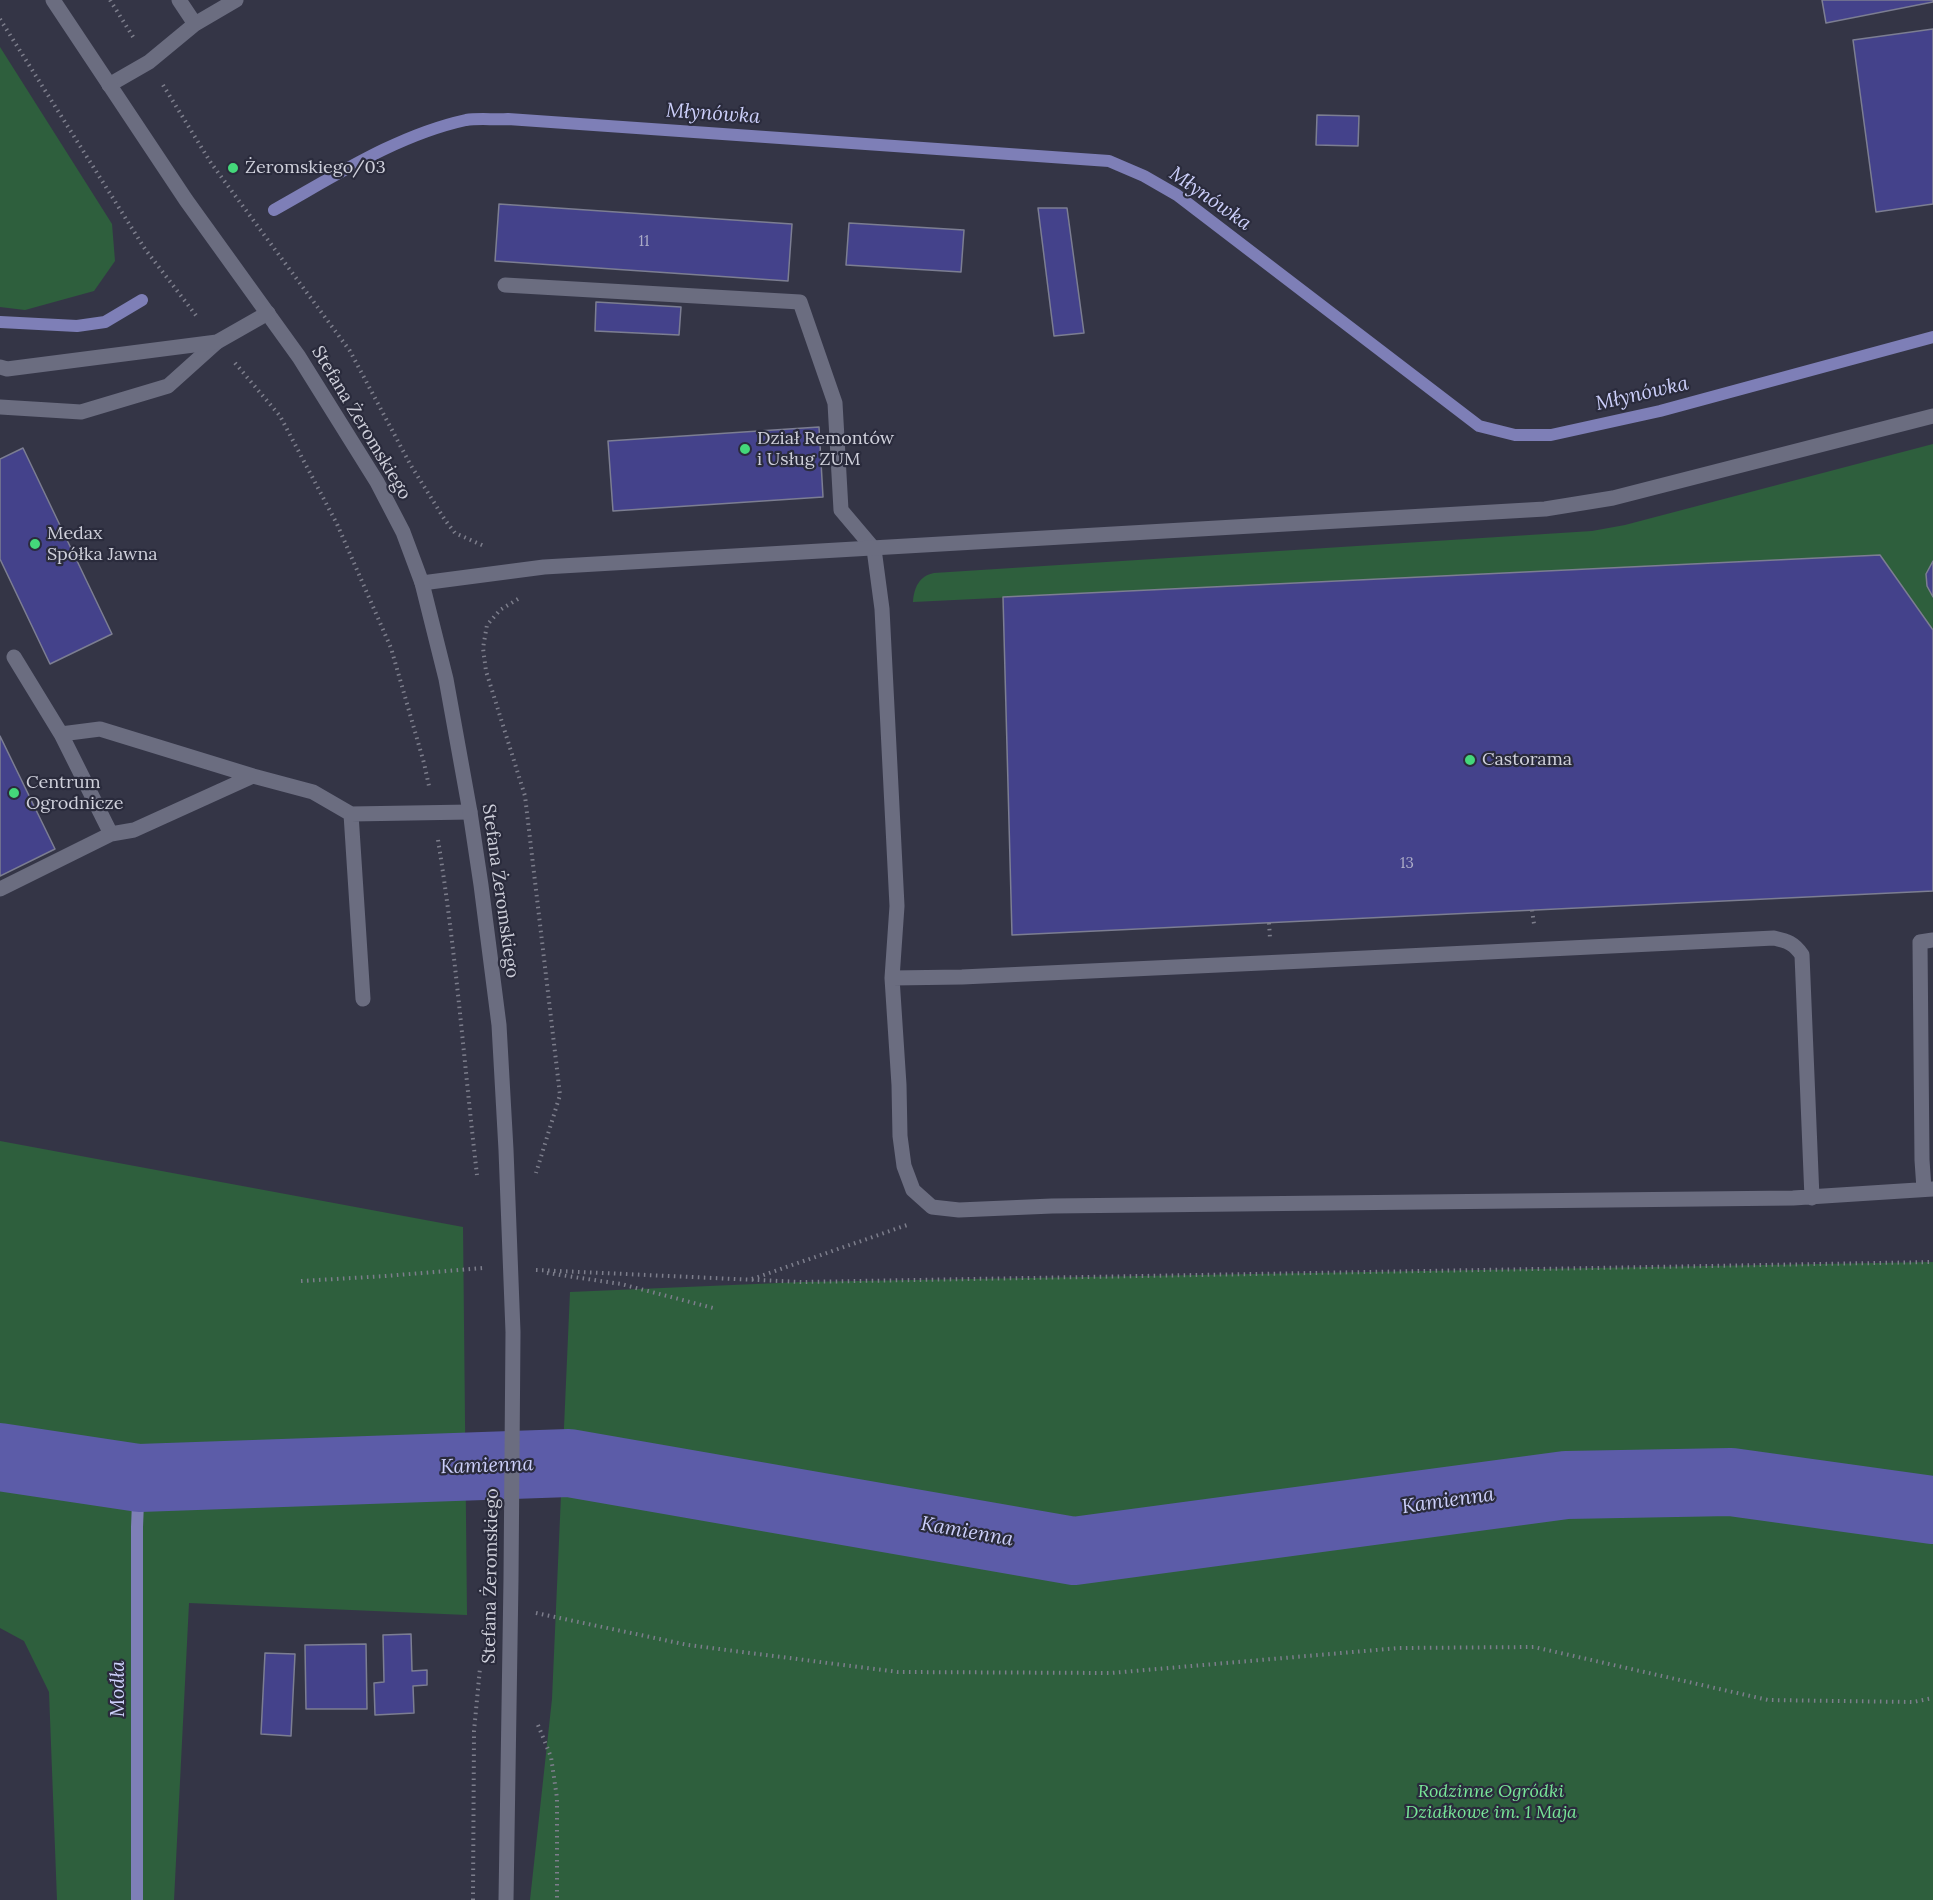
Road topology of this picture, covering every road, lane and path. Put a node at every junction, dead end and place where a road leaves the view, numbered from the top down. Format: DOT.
graph roads {
  1 [pos="53,0"];
  2 [pos="179,0"];
  3 [pos="236,0"];
  4 [pos="0,19"];
  5 [pos="195,24"];
  6 [pos="109,85"];
  7 [pos="505,285"];
  8 [pos="268,313"];
  9 [pos="217,342"];
  10 [pos="0,366"];
  11 [pos="0,407"];
  12 [pos="1933,416"];
  13 [pos="874,549"];
  14 [pos="422,583"];
  15 [pos="14,657"];
  16 [pos="61,734"];
  17 [pos="253,776"];
  18 [pos="434,812"];
  19 [pos="471,812"];
  20 [pos="351,814"];
  21 [pos="111,834"];
  22 [pos="0,889"];
  23 [pos="1933,940"];
  24 [pos="892,978"];
  25 [pos="363,999"];
  26 [pos="478,1186"];
  27 [pos="1929,1189"];
  28 [pos="1812,1198"];
  29 [pos="932,1207"];
  30 [pos="1933,1262"];
  31 [pos="532,1270"];
  32 [pos="749,1280"];
  33 [pos="535,1604"];
  34 [pos="535,1613"];
  35 [pos="535,1624"];
  36 [pos="481,1660"];
  37 [pos="1933,1698"];
  38 [pos="538,1724"];
  39 [pos="473,1900"];
  40 [pos="506,1900"];
  41 [pos="557,1900"];
  1 -- 6 [label="street, Stefana Żeromskiego"];
  2 -- 5 [label="street"];
  3 -- 5 [label="street"];
  4 -- 9 [label="path"];
  5 -- 6 [label="street"];
  6 -- 8 [label="street, Stefana Żeromskiego"];
  7 -- 13 [label="street"];
  8 -- 9 [label="street"];
  8 -- 14 [label="street, Stefana Żeromskiego"];
  9 -- 10 [label="street"];
  9 -- 11 [label="street"];
  9 -- 18 [label="path"];
  12 -- 13 [label="street"];
  13 -- 14 [label="street"];
  13 -- 24 [label="street"];
  14 -- 19 [label="street, Stefana Żeromskiego"];
  15 -- 16 [label="street"];
  16 -- 17 [label="street"];
  16 -- 21 [label="street"];
  17 -- 20 [label="street"];
  17 -- 21 [label="street"];
  18 -- 19 [label="street"];
  18 -- 20 [label="street"];
  18 -- 26 [label="path"];
  19 -- 40 [label="street, Stefana Żeromskiego"];
  20 -- 25 [label="street"];
  21 -- 22 [label="street"];
  23 -- 27 [label="street"];
  24 -- 28 [label="street"];
  24 -- 29 [label="street"];
  27 -- 28 [label="street"];
  28 -- 29 [label="street"];
  29 -- 32 [label="path"];
  30 -- 32 [label="path"];
  31 -- 32 [label="path"];
  33 -- 34 [label="path"];
  34 -- 35 [label="path"];
  34 -- 37 [label="path"];
  36 -- 39 [label="path"];
  38 -- 41 [label="path"];
}
